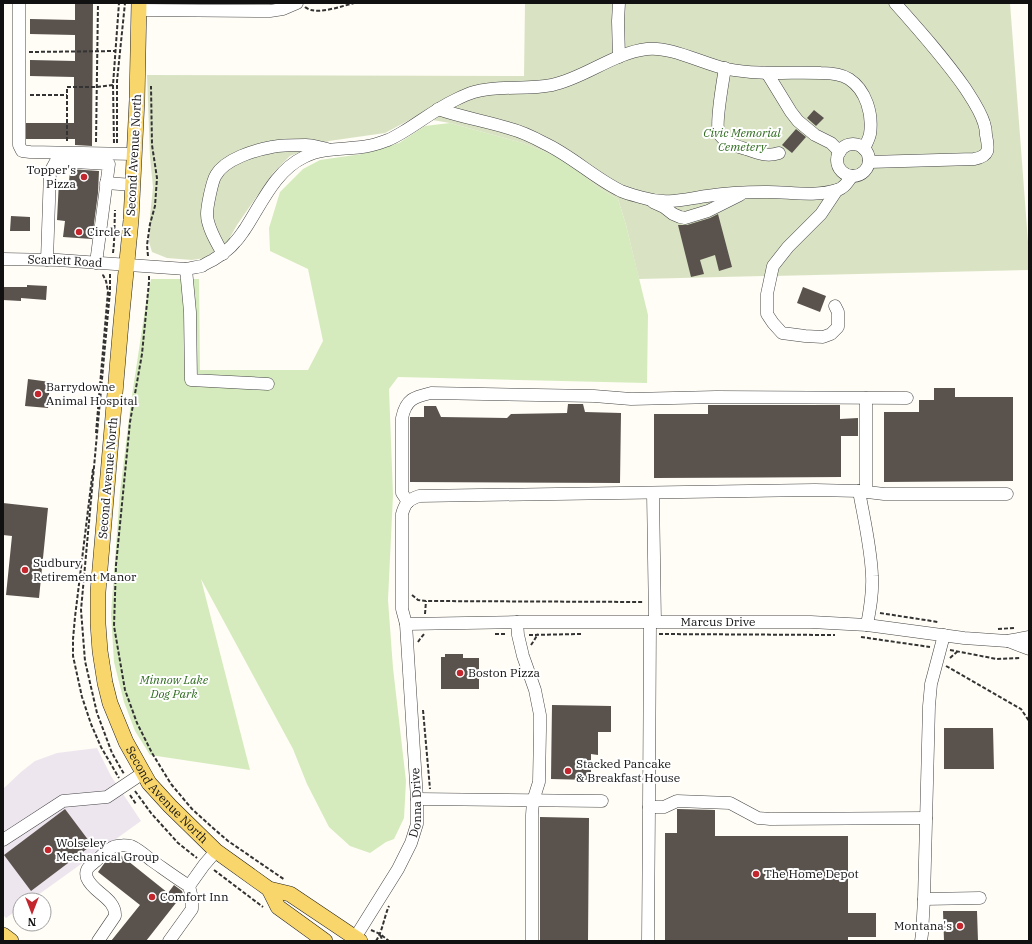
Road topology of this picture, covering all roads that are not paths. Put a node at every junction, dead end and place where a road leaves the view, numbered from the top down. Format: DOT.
graph roads {
  1 [pos="19,3"];
  2 [pos="620,3"];
  3 [pos="895,3"];
  4 [pos="301,5"];
  5 [pos="139,7"];
  6 [pos="619,57"];
  7 [pos="725,68"];
  8 [pos="767,73"];
  9 [pos="438,109"];
  10 [pos="329,149"];
  11 [pos="864,149"];
  12 [pos="840,152"];
  13 [pos="779,153"];
  14 [pos="134,154"];
  15 [pos="869,162"];
  16 [pos="852,176"];
  17 [pos="106,183"];
  18 [pos="133,184"];
  19 [pos="837,190"];
  20 [pos="743,193"];
  21 [pos="646,199"];
  22 [pos="223,254"];
  23 [pos="3,259"];
  24 [pos="47,260"];
  25 [pos="127,265"];
  26 [pos="103,266"];
  27 [pos="186,269"];
  28 [pos="835,306"];
  29 [pos="268,384"];
  30 [pos="866,398"];
  31 [pos="907,398"];
  32 [pos="863,491"];
  33 [pos="653,493"];
  34 [pos="1007,494"];
  35 [pos="408,502"];
  36 [pos="517,622"];
  37 [pos="406,624"];
  38 [pos="867,625"];
  39 [pos="652,626"];
  40 [pos="943,629"];
  41 [pos="1029,637"];
  42 [pos="1006,641"];
  43 [pos="1028,653"];
  44 [pos="143,773"];
  45 [pos="417,799"];
  46 [pos="533,801"];
  47 [pos="602,801"];
  48 [pos="649,807"];
  49 [pos="926,818"];
  50 [pos="3,840"];
  51 [pos="216,851"];
  52 [pos="189,886"];
  53 [pos="269,889"];
  54 [pos="980,898"];
  55 [pos="924,899"];
  56 [pos="3,935"];
  57 [pos="356,940"];
  58 [pos="11,941"];
  59 [pos="98,941"];
  60 [pos="169,941"];
  61 [pos="325,941"];
  62 [pos="532,941"];
  63 [pos="648,941"];
  64 [pos="921,941"];
  1 -- 14 [label="street"];
  2 -- 6 [label="street"];
  3 -- 15 [label="street"];
  4 -- 5 [label="street"];
  5 -- 14 [label="main road, Second Avenue North"];
  6 -- 7 [label="street"];
  6 -- 9 [label="street"];
  7 -- 8 [label="street"];
  7 -- 13 [label="street"];
  8 -- 11 [label="street"];
  8 -- 12 [label="street"];
  9 -- 10 [label="street"];
  9 -- 21 [label="street"];
  10 -- 22 [label="street, Scarlett Road"];
  10 -- 22 [label="street"];
  11 -- 12 [label="street"];
  11 -- 15 [label="street"];
  12 -- 16 [label="street"];
  14 -- 18 [label="main road, Second Avenue North"];
  15 -- 16 [label="street"];
  16 -- 19 [label="street"];
  17 -- 18 [label="street"];
  17 -- 24 [label="street"];
  17 -- 26 [label="street"];
  18 -- 25 [label="main road, Second Avenue North"];
  19 -- 20 [label="street"];
  19 -- 28 [label="street"];
  20 -- 21 [label="street"];
  20 -- 21 [label="street"];
  22 -- 27 [label="street, Scarlett Road"];
  23 -- 24 [label="street, Scarlett Road"];
  24 -- 26 [label="street, Scarlett Road"];
  25 -- 26 [label="street, Scarlett Road"];
  25 -- 27 [label="street, Scarlett Road"];
  25 -- 44 [label="main road, Second Avenue North"];
  27 -- 29 [label="street"];
  30 -- 31 [label="street"];
  30 -- 32 [label="street"];
  30 -- 35 [label="street"];
  32 -- 33 [label="street"];
  32 -- 34 [label="street"];
  32 -- 38 [label="street"];
  33 -- 35 [label="street"];
  33 -- 39 [label="street"];
  35 -- 37 [label="street, Donna Drive"];
  36 -- 37 [label="street, Marcus Drive"];
  36 -- 39 [label="street, Marcus Drive"];
  36 -- 46 [label="street"];
  37 -- 45 [label="street, Donna Drive"];
  38 -- 39 [label="street, Marcus Drive"];
  38 -- 40 [label="street, Marcus Drive"];
  39 -- 48 [label="street"];
  40 -- 42 [label="street, Marcus Drive"];
  40 -- 49 [label="street"];
  41 -- 42 [label="street, Marcus Drive"];
  42 -- 43 [label="street"];
  44 -- 50 [label="street"];
  44 -- 51 [label="main road, Second Avenue North"];
  45 -- 46 [label="street"];
  45 -- 57 [label="street, Donna Drive"];
  46 -- 47 [label="street"];
  46 -- 62 [label="street"];
  48 -- 49 [label="street"];
  48 -- 63 [label="street"];
  49 -- 55 [label="street"];
  51 -- 52 [label="street"];
  51 -- 53 [label="main road, Second Avenue North"];
  52 -- 59 [label="street"];
  52 -- 60 [label="street"];
  53 -- 57 [label="main road, Second Avenue North"];
  53 -- 61 [label="main road, Second Avenue North"];
  54 -- 55 [label="street"];
  55 -- 64 [label="street"];
  56 -- 58 [label="main road"];
}
